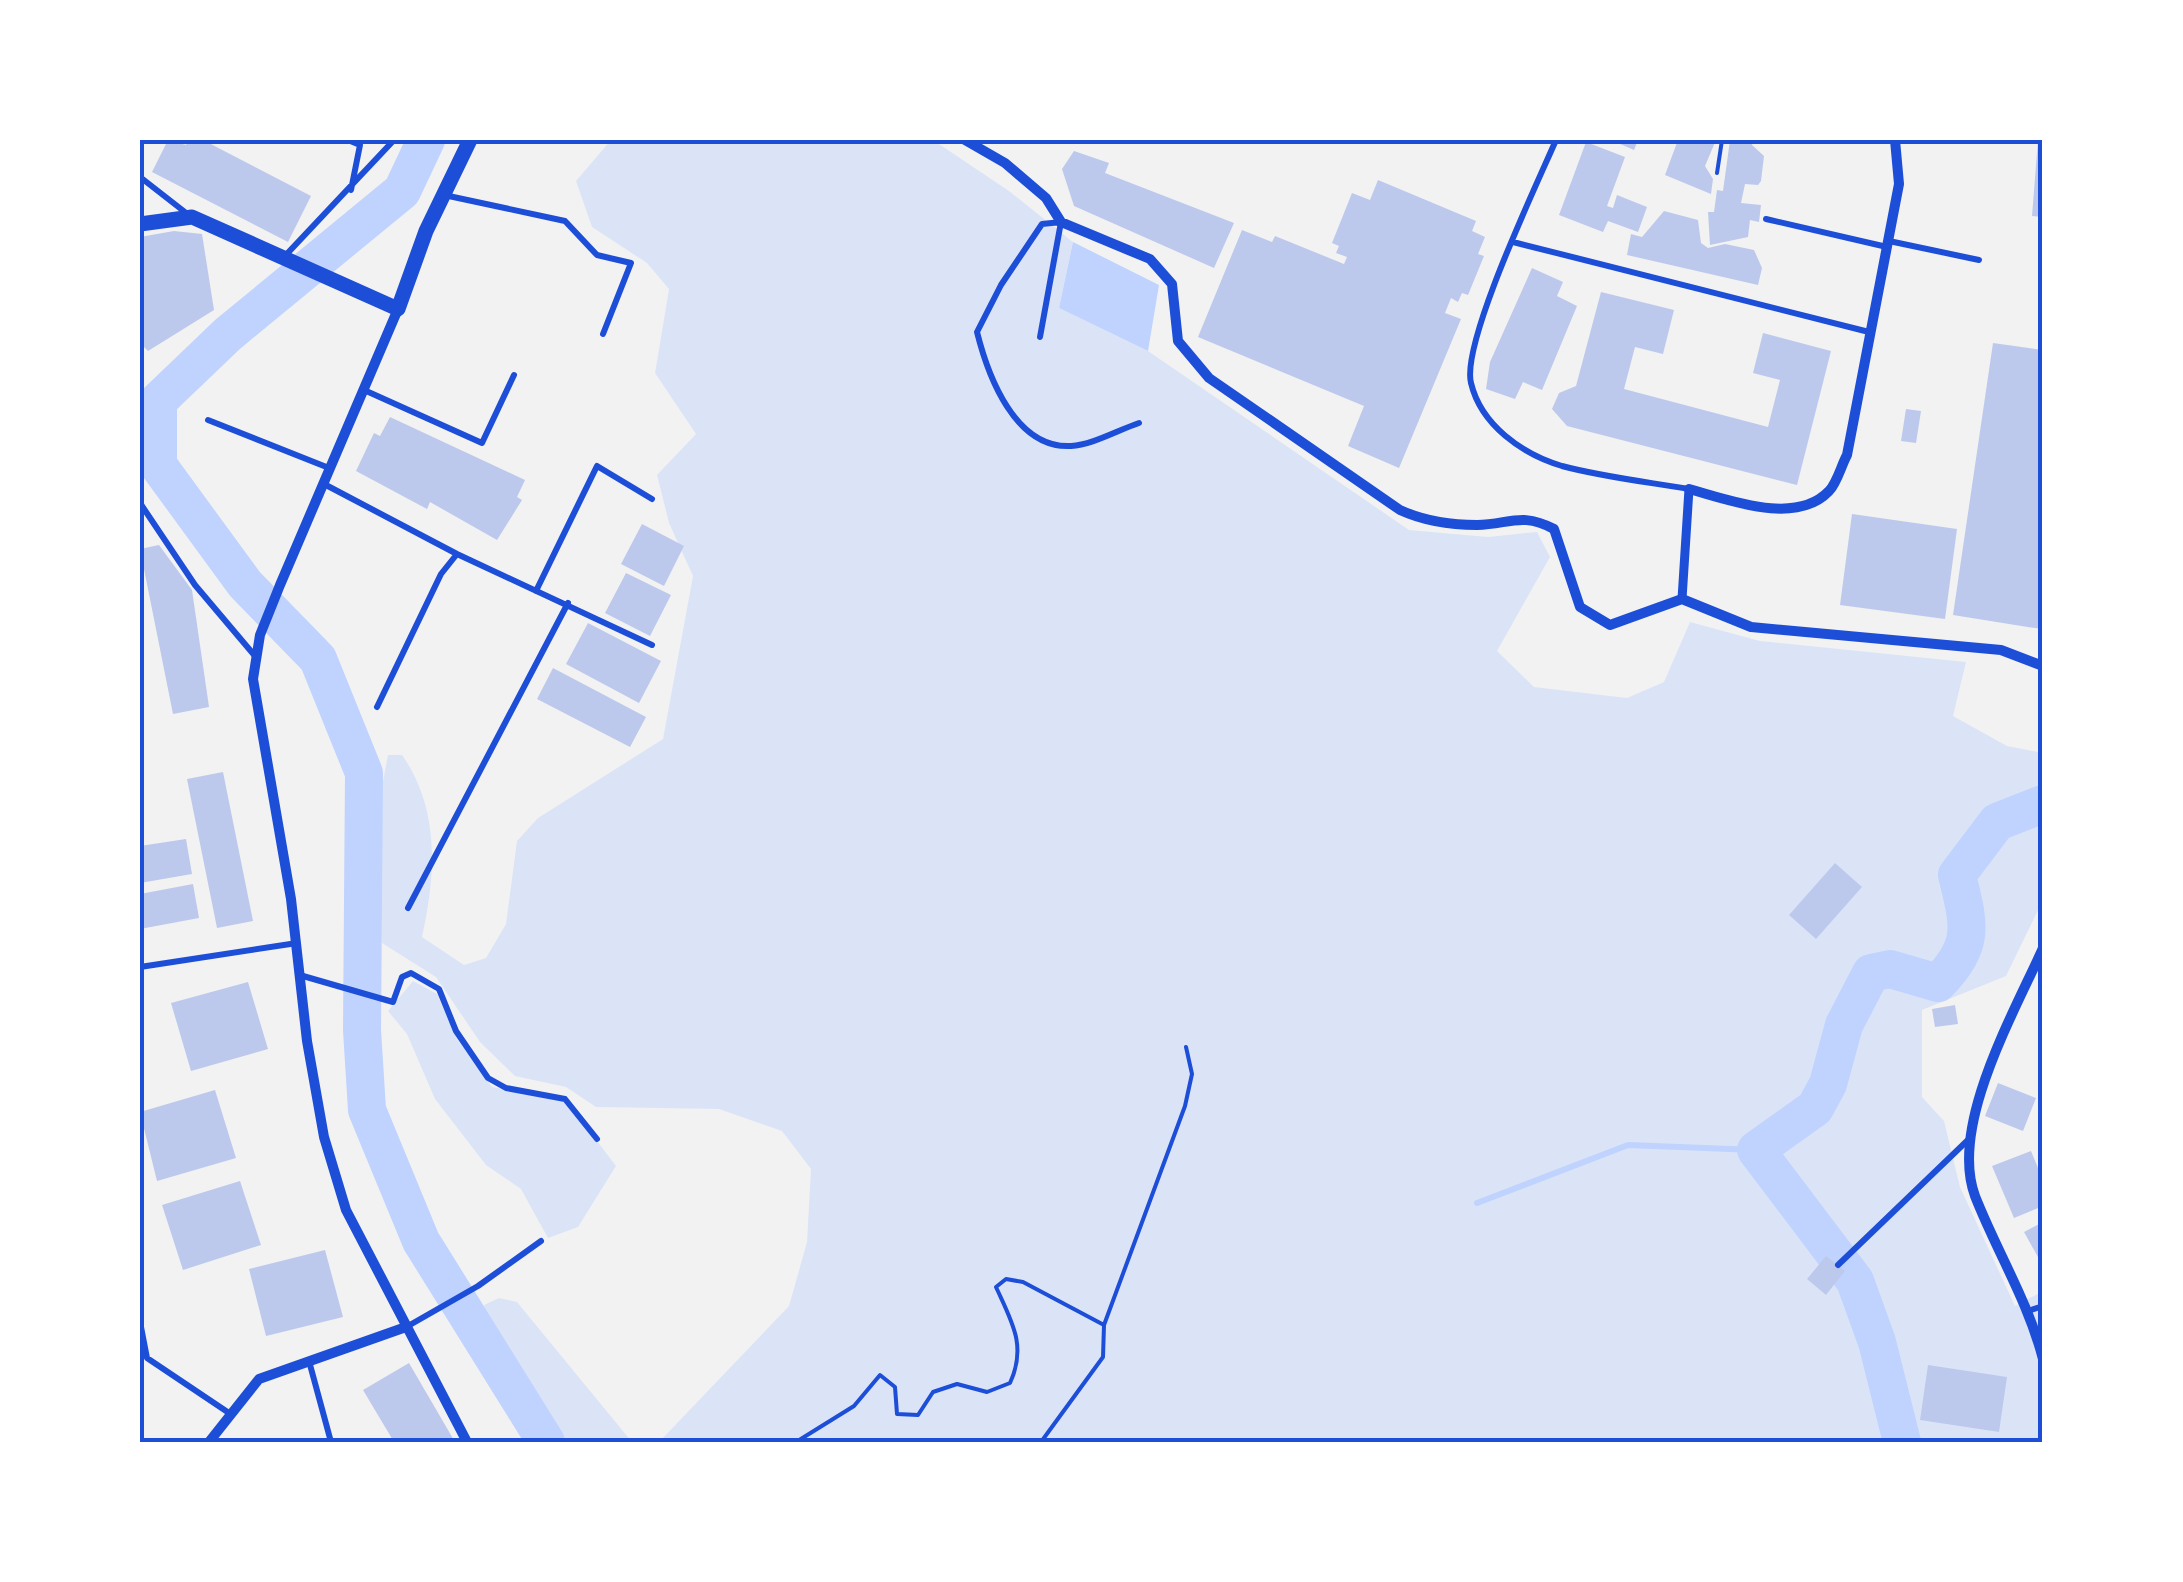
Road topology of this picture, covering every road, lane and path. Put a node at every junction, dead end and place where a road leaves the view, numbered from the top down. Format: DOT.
graph roads {
  1 [pos="348,140"];
  2 [pos="394,140"];
  3 [pos="470,140"];
  4 [pos="965,140"];
  5 [pos="1556,140"];
  6 [pos="1722,140"];
  7 [pos="1895,140"];
  8 [pos="1717,173"];
  9 [pos="140,177"];
  10 [pos="350,192"];
  11 [pos="442,195"];
  12 [pos="192,217"];
  13 [pos="1766,218"];
  14 [pos="1060,222"];
  15 [pos="140,224"];
  16 [pos="1513,242"];
  17 [pos="1888,244"];
  18 [pos="1979,260"];
  19 [pos="286,261"];
  20 [pos="398,309"];
  21 [pos="1869,332"];
  22 [pos="603,334"];
  23 [pos="1040,338"];
  24 [pos="514,375"];
  25 [pos="363,390"];
  26 [pos="208,420"];
  27 [pos="1138,423"];
  28 [pos="330,468"];
  29 [pos="324,484"];
  30 [pos="1689,490"];
  31 [pos="652,498"];
  32 [pos="140,503"];
  33 [pos="457,554"];
  34 [pos="536,591"];
  35 [pos="1682,599"];
  36 [pos="568,603"];
  37 [pos="652,646"];
  38 [pos="255,656"];
  39 [pos="2043,666"];
  40 [pos="377,706"];
  41 [pos="408,908"];
  42 [pos="298,943"];
  43 [pos="2043,948"];
  44 [pos="140,967"];
  45 [pos="303,976"];
  46 [pos="1186,1048"];
  47 [pos="1970,1138"];
  48 [pos="598,1139"];
  49 [pos="541,1242"];
  50 [pos="1838,1265"];
  51 [pos="2043,1306"];
  52 [pos="2030,1310"];
  53 [pos="1104,1326"];
  54 [pos="141,1327"];
  55 [pos="406,1327"];
  56 [pos="308,1358"];
  57 [pos="2043,1359"];
  58 [pos="229,1412"];
  59 [pos="209,1442"];
  60 [pos="331,1442"];
  61 [pos="467,1442"];
  62 [pos="796,1442"];
  63 [pos="1041,1442"];
  1 -- 10 [label="lane"];
  2 -- 10 [label="lane"];
  3 -- 11 [label="street"];
  4 -- 14 [label="street"];
  5 -- 16 [label="lane"];
  6 -- 8 [label="path"];
  7 -- 17 [label="street"];
  9 -- 12 [label="lane"];
  10 -- 19 [label="lane"];
  11 -- 20 [label="street"];
  11 -- 22 [label="lane"];
  12 -- 15 [label="street"];
  12 -- 19 [label="street"];
  13 -- 17 [label="lane"];
  14 -- 23 [label="lane"];
  14 -- 27 [label="lane"];
  14 -- 35 [label="street"];
  16 -- 21 [label="lane"];
  16 -- 30 [label="lane"];
  17 -- 18 [label="lane"];
  17 -- 21 [label="street"];
  19 -- 20 [label="street"];
  20 -- 25 [label="street"];
  21 -- 30 [label="street"];
  24 -- 25 [label="lane"];
  25 -- 28 [label="street"];
  26 -- 28 [label="lane"];
  28 -- 29 [label="street"];
  29 -- 33 [label="lane"];
  29 -- 38 [label="street"];
  30 -- 35 [label="street"];
  31 -- 34 [label="lane"];
  32 -- 38 [label="lane"];
  33 -- 34 [label="lane"];
  33 -- 40 [label="lane"];
  34 -- 36 [label="lane"];
  35 -- 39 [label="street"];
  36 -- 37 [label="lane"];
  36 -- 41 [label="lane"];
  38 -- 42 [label="street"];
  42 -- 44 [label="lane"];
  42 -- 45 [label="street"];
  43 -- 47 [label="street"];
  45 -- 48 [label="lane"];
  45 -- 55 [label="street"];
  46 -- 53 [label="path"];
  47 -- 50 [label="lane"];
  47 -- 52 [label="street"];
  49 -- 55 [label="lane"];
  51 -- 52 [label="lane"];
  52 -- 57 [label="street"];
  53 -- 62 [label="path"];
  53 -- 63 [label="path"];
  54 -- 58 [label="lane"];
  55 -- 56 [label="street"];
  55 -- 61 [label="street"];
  56 -- 58 [label="street"];
  56 -- 60 [label="lane"];
  58 -- 59 [label="street"];
}
